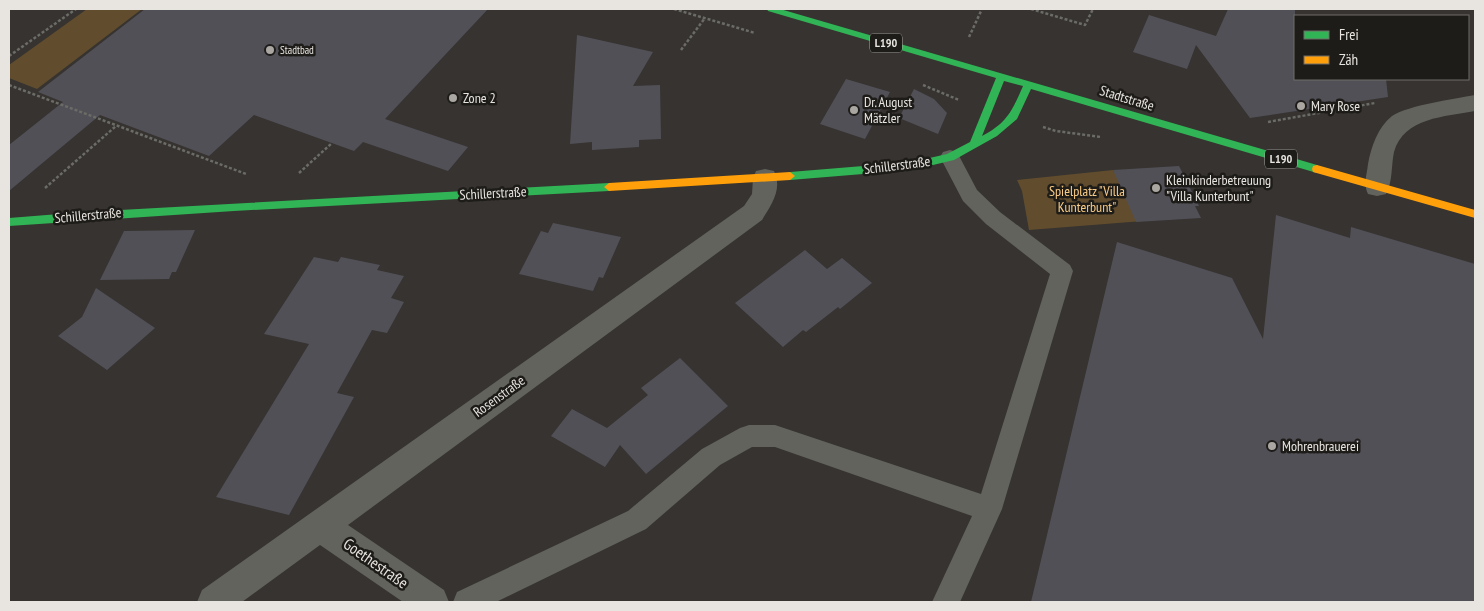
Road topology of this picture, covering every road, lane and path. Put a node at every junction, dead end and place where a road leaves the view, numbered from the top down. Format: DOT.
graph roads {
  1 [pos="76,9"];
  2 [pos="771,9"];
  3 [pos="982,9"];
  4 [pos="1031,9"];
  5 [pos="1092,9"];
  6 [pos="705,18"];
  7 [pos="968,38"];
  8 [pos="681,50"];
  9 [pos="9,56"];
  10 [pos="1001,77"];
  11 [pos="1028,84"];
  12 [pos="9,85"];
  13 [pos="1383,102"];
  14 [pos="1475,103"];
  15 [pos="1267,122"];
  16 [pos="116,126"];
  17 [pos="332,143"];
  18 [pos="973,146"];
  19 [pos="950,157"];
  20 [pos="246,174"];
  21 [pos="298,175"];
  22 [pos="765,178"];
  23 [pos="1378,187"];
  24 [pos="38,193"];
  25 [pos="1475,214"];
  26 [pos="9,222"];
  27 [pos="989,510"];
  28 [pos="320,525"];
  29 [pos="214,602"];
  30 [pos="432,602"];
  31 [pos="466,602"];
  32 [pos="946,602"];
  1 -- 9 [label="path"];
  2 -- 10 [label="street, Stadtstraße / L190"];
  3 -- 7 [label="path"];
  4 -- 5 [label="path"];
  6 -- 8 [label="path"];
  10 -- 11 [label="street, Stadtstraße / L190"];
  10 -- 18 [label="street"];
  11 -- 18 [label="street, Schillerstraße"];
  11 -- 23 [label="street, Stadtstraße / L190"];
  12 -- 16 [label="path"];
  13 -- 15 [label="path"];
  14 -- 23 [label="street"];
  16 -- 20 [label="path"];
  16 -- 24 [label="path"];
  17 -- 21 [label="path"];
  18 -- 19 [label="street, Schillerstraße"];
  19 -- 22 [label="street, Schillerstraße"];
  19 -- 27 [label="lane"];
  22 -- 26 [label="street, Schillerstraße"];
  22 -- 28 [label="street, Rosenstraße"];
  23 -- 25 [label="street, Stadtstraße / L190"];
  27 -- 31 [label="lane"];
  27 -- 32 [label="lane"];
  28 -- 29 [label="street, Rosenstraße"];
  28 -- 30 [label="street, Goethestraße"];
}
